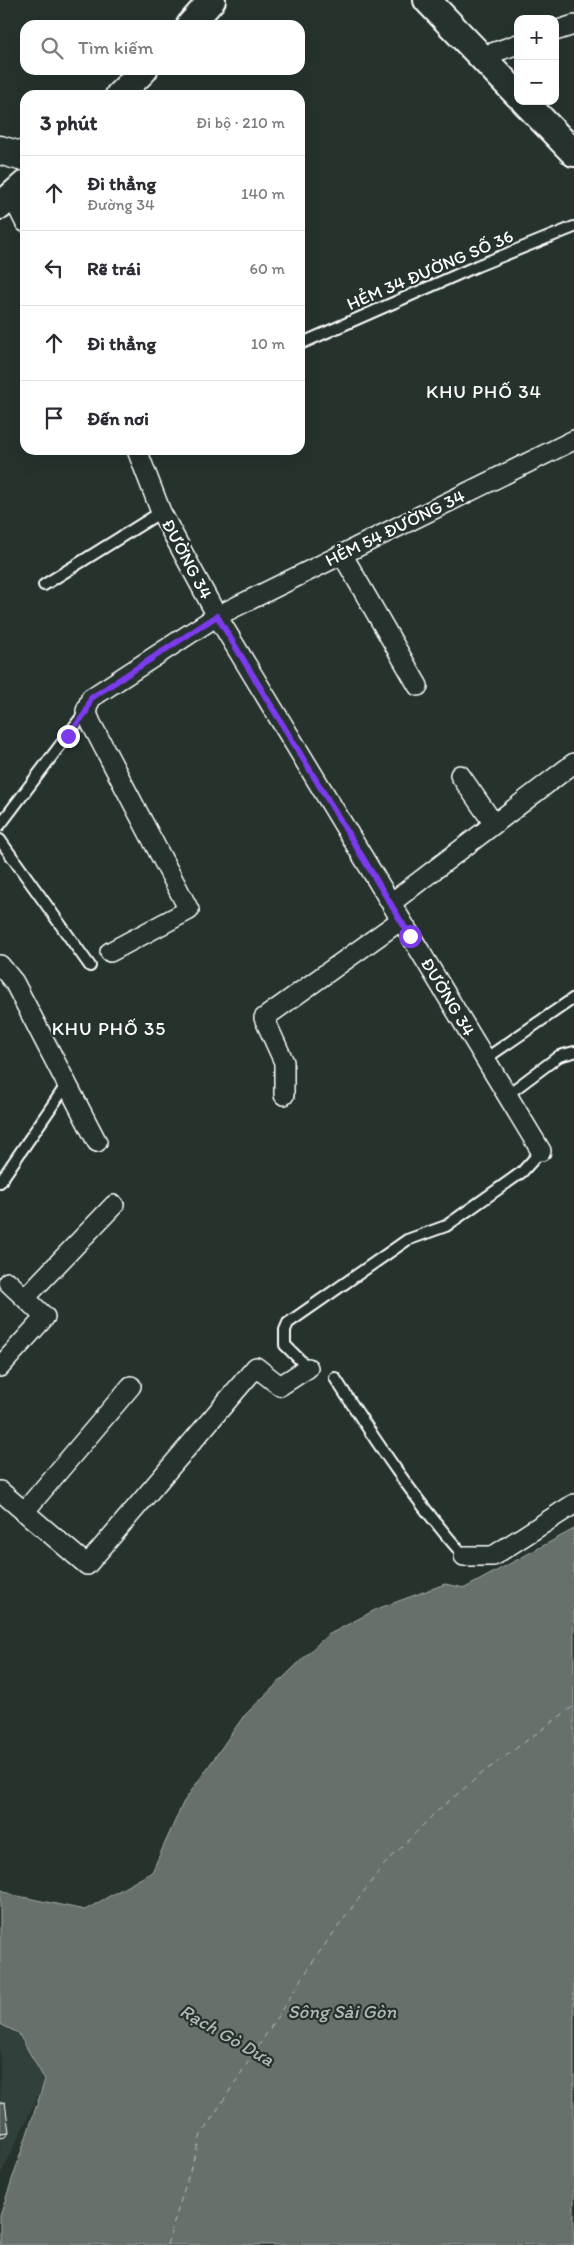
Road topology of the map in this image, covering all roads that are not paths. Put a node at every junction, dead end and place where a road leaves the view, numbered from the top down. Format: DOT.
graph roads {
  1 [pos="212,0"];
  2 [pos="427,0"];
  3 [pos="194,20"];
  4 [pos="574,25"];
  5 [pos="559,30"];
  6 [pos="514,45"];
  7 [pos="481,57"];
  8 [pos="139,75"];
  9 [pos="124,90"];
  10 [pos="514,91"];
  11 [pos="528,105"];
  12 [pos="574,152"];
  13 [pos="9,196"];
  14 [pos="20,214"];
  15 [pos="574,227"];
  16 [pos="305,342"];
  17 [pos="574,440"];
  18 [pos="139,455"];
  19 [pos="161,512"];
  20 [pos="342,554"];
  21 [pos="44,586"];
  22 [pos="217,616"];
  23 [pos="418,686"];
  24 [pos="86,712"];
  25 [pos="574,763"];
  26 [pos="460,775"];
  27 [pos="494,824"];
  28 [pos="0,825"];
  29 [pos="0,840"];
  30 [pos="391,903"];
  31 [pos="401,920"];
  32 [pos="110,952"];
  33 [pos="90,966"];
  34 [pos="3,976"];
  35 [pos="574,998"];
  36 [pos="574,1052"];
  37 [pos="485,1059"];
  38 [pos="67,1084"];
  39 [pos="507,1095"];
  40 [pos="284,1096"];
  41 [pos="97,1142"];
  42 [pos="541,1152"];
  43 [pos="0,1182"];
  44 [pos="114,1205"];
  45 [pos="8,1282"];
  46 [pos="25,1298"];
  47 [pos="0,1367"];
  48 [pos="308,1368"];
  49 [pos="335,1378"];
  50 [pos="131,1386"];
  51 [pos="0,1491"];
  52 [pos="574,1504"];
  53 [pos="24,1512"];
  54 [pos="464,1556"];
  1 -- 3 [label="main road"];
  2 -- 7 [label="main road"];
  4 -- 5 [label="street"];
  6 -- 7 [label="street"];
  7 -- 10 [label="main road"];
  8 -- 9 [label="main road"];
  11 -- 12 [label="main road"];
  13 -- 14 [label="street"];
  15 -- 16 [label="lane, HẺM 34 ĐƯỜNG SỐ 36"];
  17 -- 20 [label="street, HẺM 54 ĐƯỜNG 34"];
  18 -- 19 [label="street, ĐƯỜNG 34"];
  19 -- 21 [label="lane"];
  19 -- 22 [label="street, ĐƯỜNG 34"];
  20 -- 22 [label="street, HẺM 54 ĐƯỜNG 34"];
  20 -- 23 [label="street"];
  22 -- 24 [label="street, HẺM 54 ĐƯỜNG 34"];
  22 -- 30 [label="street, ĐƯỜNG 34"];
  24 -- 28 [label="lane"];
  24 -- 32 [label="street"];
  25 -- 27 [label="street"];
  26 -- 27 [label="street"];
  27 -- 30 [label="street"];
  29 -- 33 [label="lane"];
  30 -- 31 [label="street, ĐƯỜNG 34"];
  31 -- 37 [label="street, ĐƯỜNG 34"];
  31 -- 40 [label="street"];
  34 -- 38 [label="street"];
  35 -- 37 [label="lane"];
  36 -- 39 [label="lane"];
  37 -- 39 [label="street, ĐƯỜNG 34"];
  38 -- 41 [label="street"];
  38 -- 43 [label="lane"];
  39 -- 42 [label="street, ĐƯỜNG 34"];
  42 -- 48 [label="lane"];
  44 -- 46 [label="street"];
  45 -- 46 [label="street"];
  46 -- 47 [label="street"];
  48 -- 53 [label="street"];
  49 -- 54 [label="lane"];
  50 -- 53 [label="street"];
  51 -- 53 [label="street"];
  52 -- 54 [label="street"];
}
